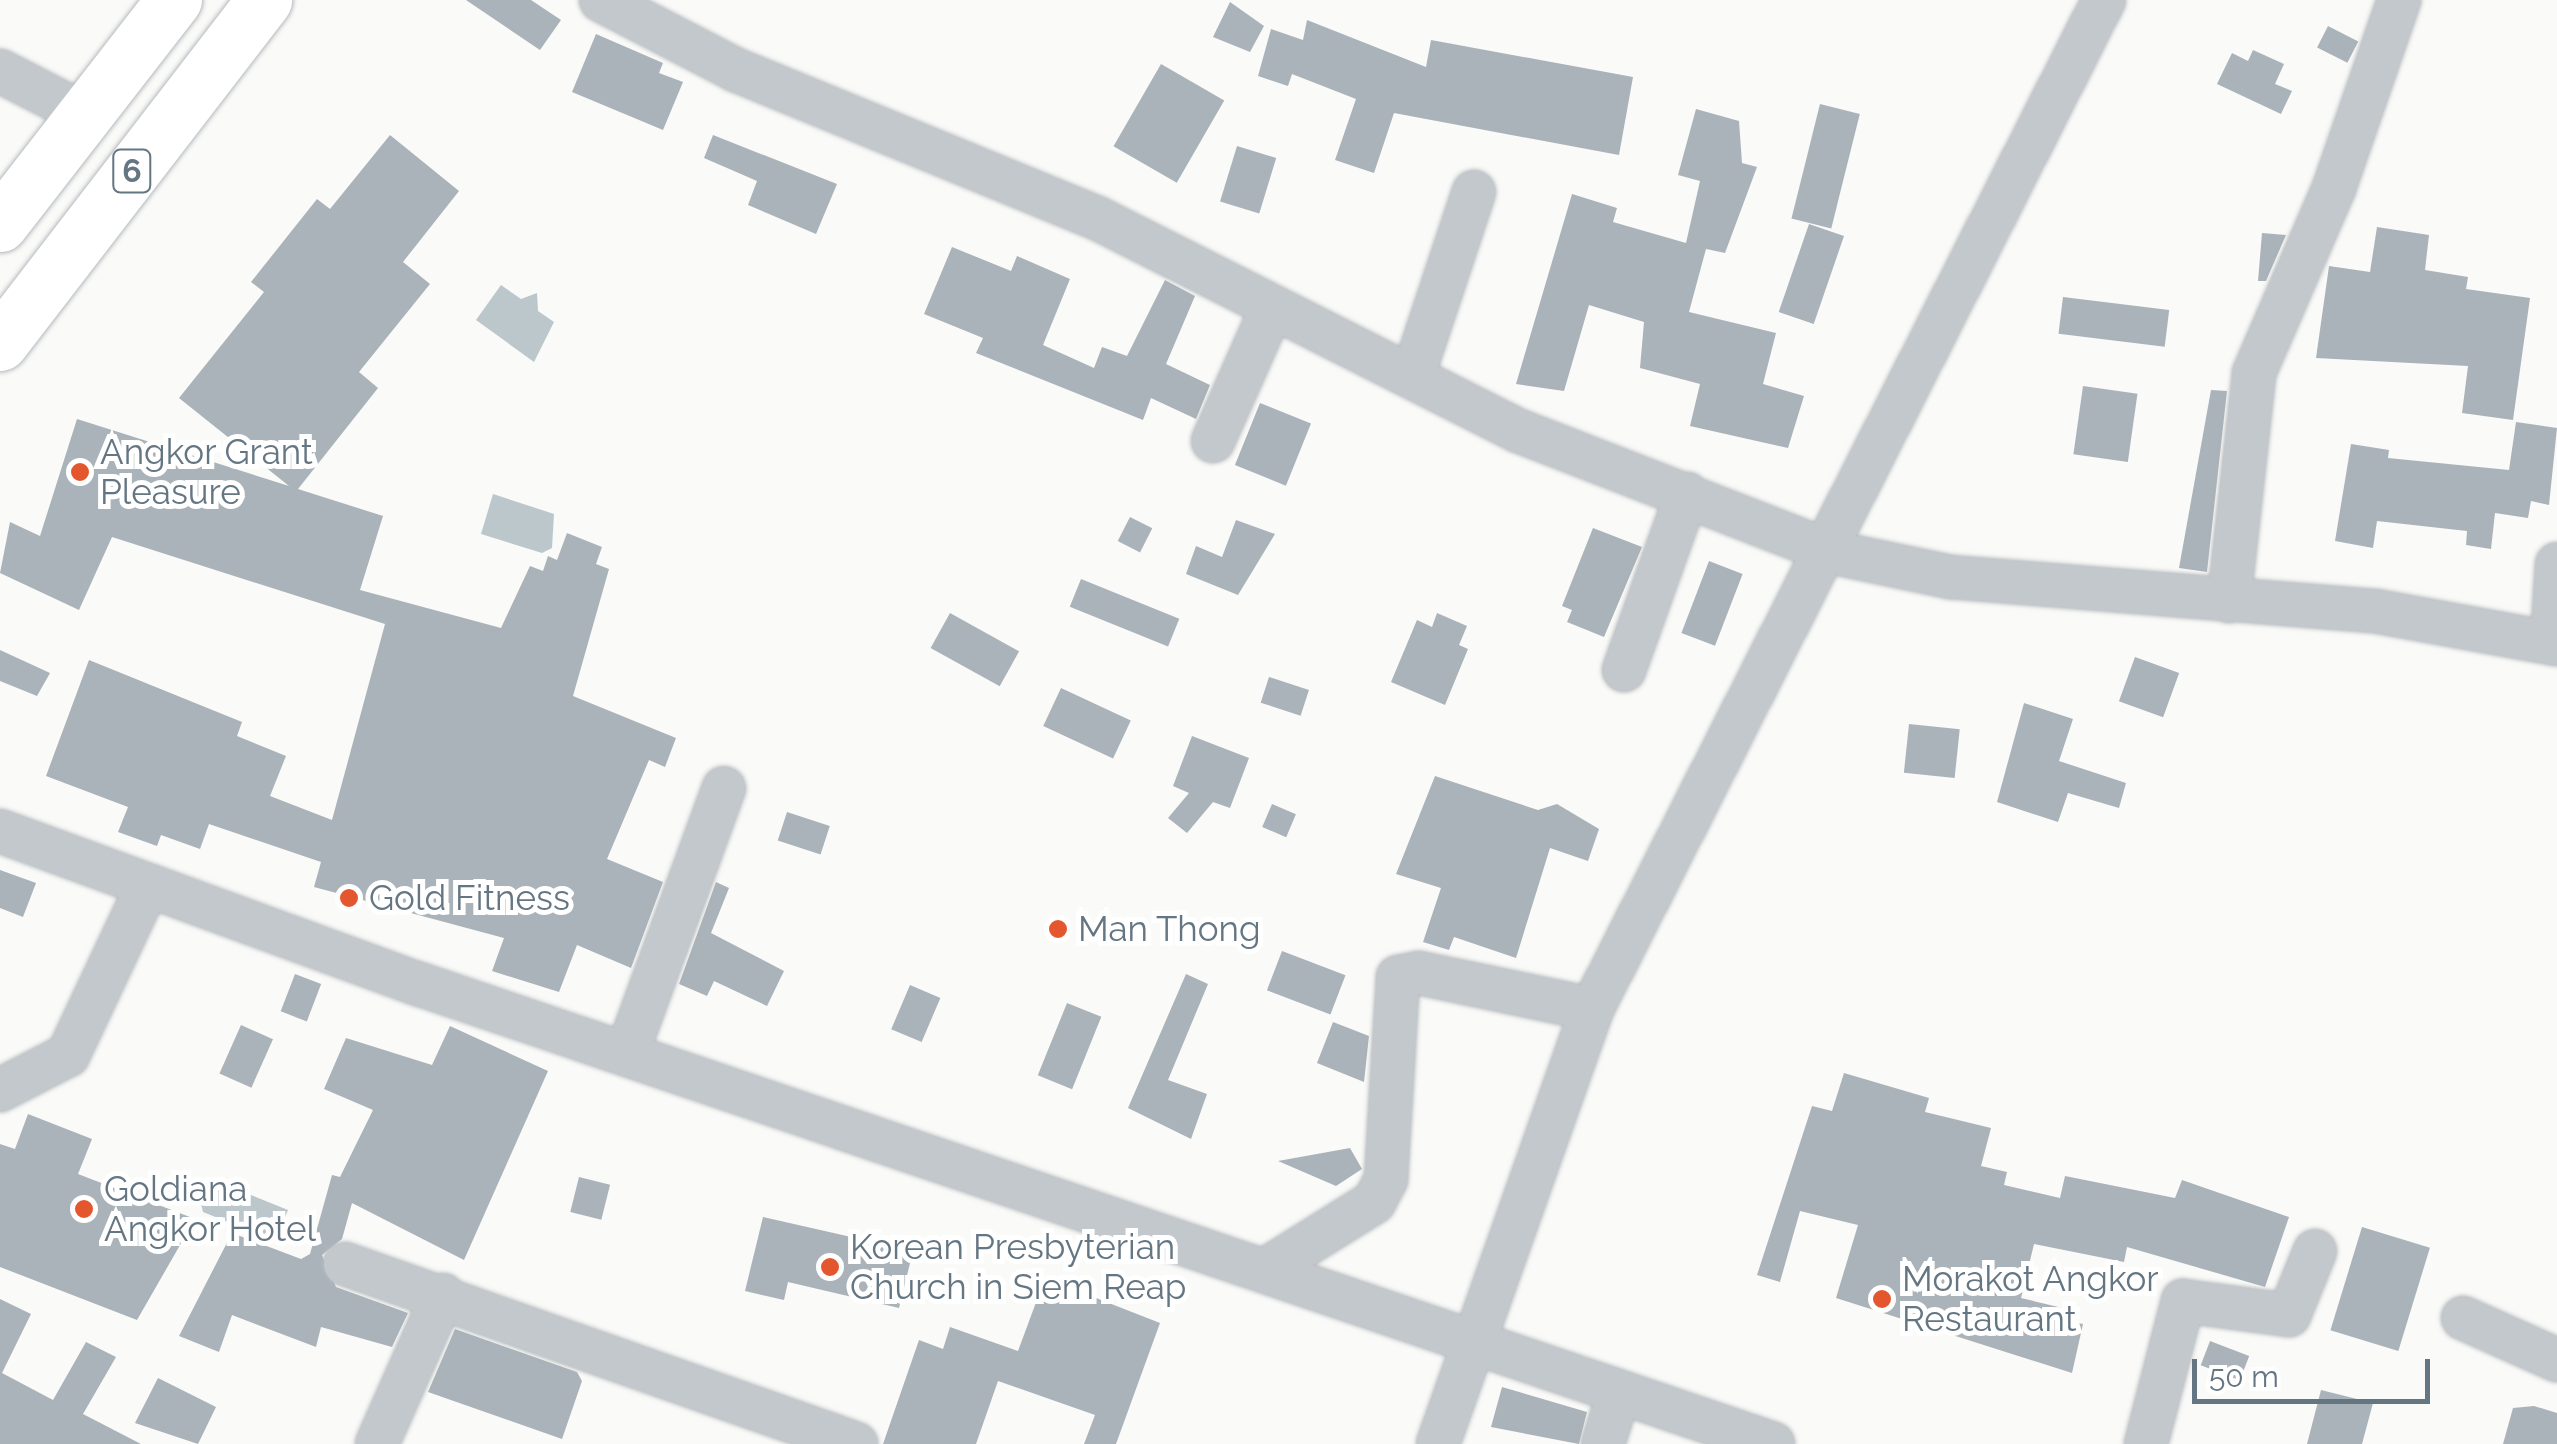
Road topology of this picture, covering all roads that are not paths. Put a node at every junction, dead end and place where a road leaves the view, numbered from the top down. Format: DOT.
graph roads {
  1 [pos="264,0"];
  2 [pos="600,0"];
  3 [pos="2104,0"];
  4 [pos="2399,0"];
  5 [pos="166,2"];
  6 [pos="0,51"];
  7 [pos="15,76"];
  8 [pos="84,114"];
  9 [pos="1474,192"];
  10 [pos="5,206"];
  11 [pos="1270,310"];
  12 [pos="0,343"];
  13 [pos="1413,375"];
  14 [pos="1213,441"];
  15 [pos="1687,494"];
  16 [pos="1830,552"];
  17 [pos="2557,564"];
  18 [pos="2228,601"];
  19 [pos="2554,643"];
  20 [pos="1624,670"];
  21 [pos="724,788"];
  22 [pos="0,830"];
  23 [pos="148,887"];
  24 [pos="1592,1009"];
  25 [pos="627,1053"];
  26 [pos="0,1090"];
  27 [pos="2315,1251"];
  28 [pos="345,1264"];
  29 [pos="1270,1267"];
  30 [pos="443,1295"];
  31 [pos="2464,1318"];
  32 [pos="1480,1342"];
  33 [pos="2557,1360"];
  34 [pos="1619,1393"];
  35 [pos="377,1444"];
  36 [pos="856,1444"];
  37 [pos="1438,1444"];
  38 [pos="1603,1444"];
  39 [pos="1774,1444"];
  40 [pos="2146,1444"];
  1 -- 12 [label="main road, 6"];
  2 -- 11 [label="street"];
  3 -- 16 [label="street"];
  4 -- 18 [label="street"];
  5 -- 8 [label="main road, 6"];
  6 -- 7 [label="street"];
  7 -- 8 [label="street"];
  8 -- 10 [label="main road, 6"];
  9 -- 13 [label="street"];
  11 -- 13 [label="street"];
  11 -- 14 [label="street"];
  13 -- 15 [label="street"];
  15 -- 16 [label="street"];
  15 -- 20 [label="street"];
  16 -- 18 [label="street"];
  16 -- 24 [label="street"];
  17 -- 19 [label="street"];
  18 -- 19 [label="street"];
  21 -- 25 [label="street"];
  22 -- 23 [label="street"];
  23 -- 25 [label="street"];
  23 -- 26 [label="street"];
  24 -- 29 [label="street"];
  24 -- 32 [label="street"];
  25 -- 29 [label="street"];
  27 -- 40 [label="street"];
  28 -- 30 [label="street"];
  29 -- 32 [label="street"];
  30 -- 35 [label="street"];
  30 -- 36 [label="street"];
  31 -- 33 [label="street"];
  32 -- 34 [label="street"];
  32 -- 37 [label="street"];
  34 -- 38 [label="street"];
  34 -- 39 [label="street"];
}
